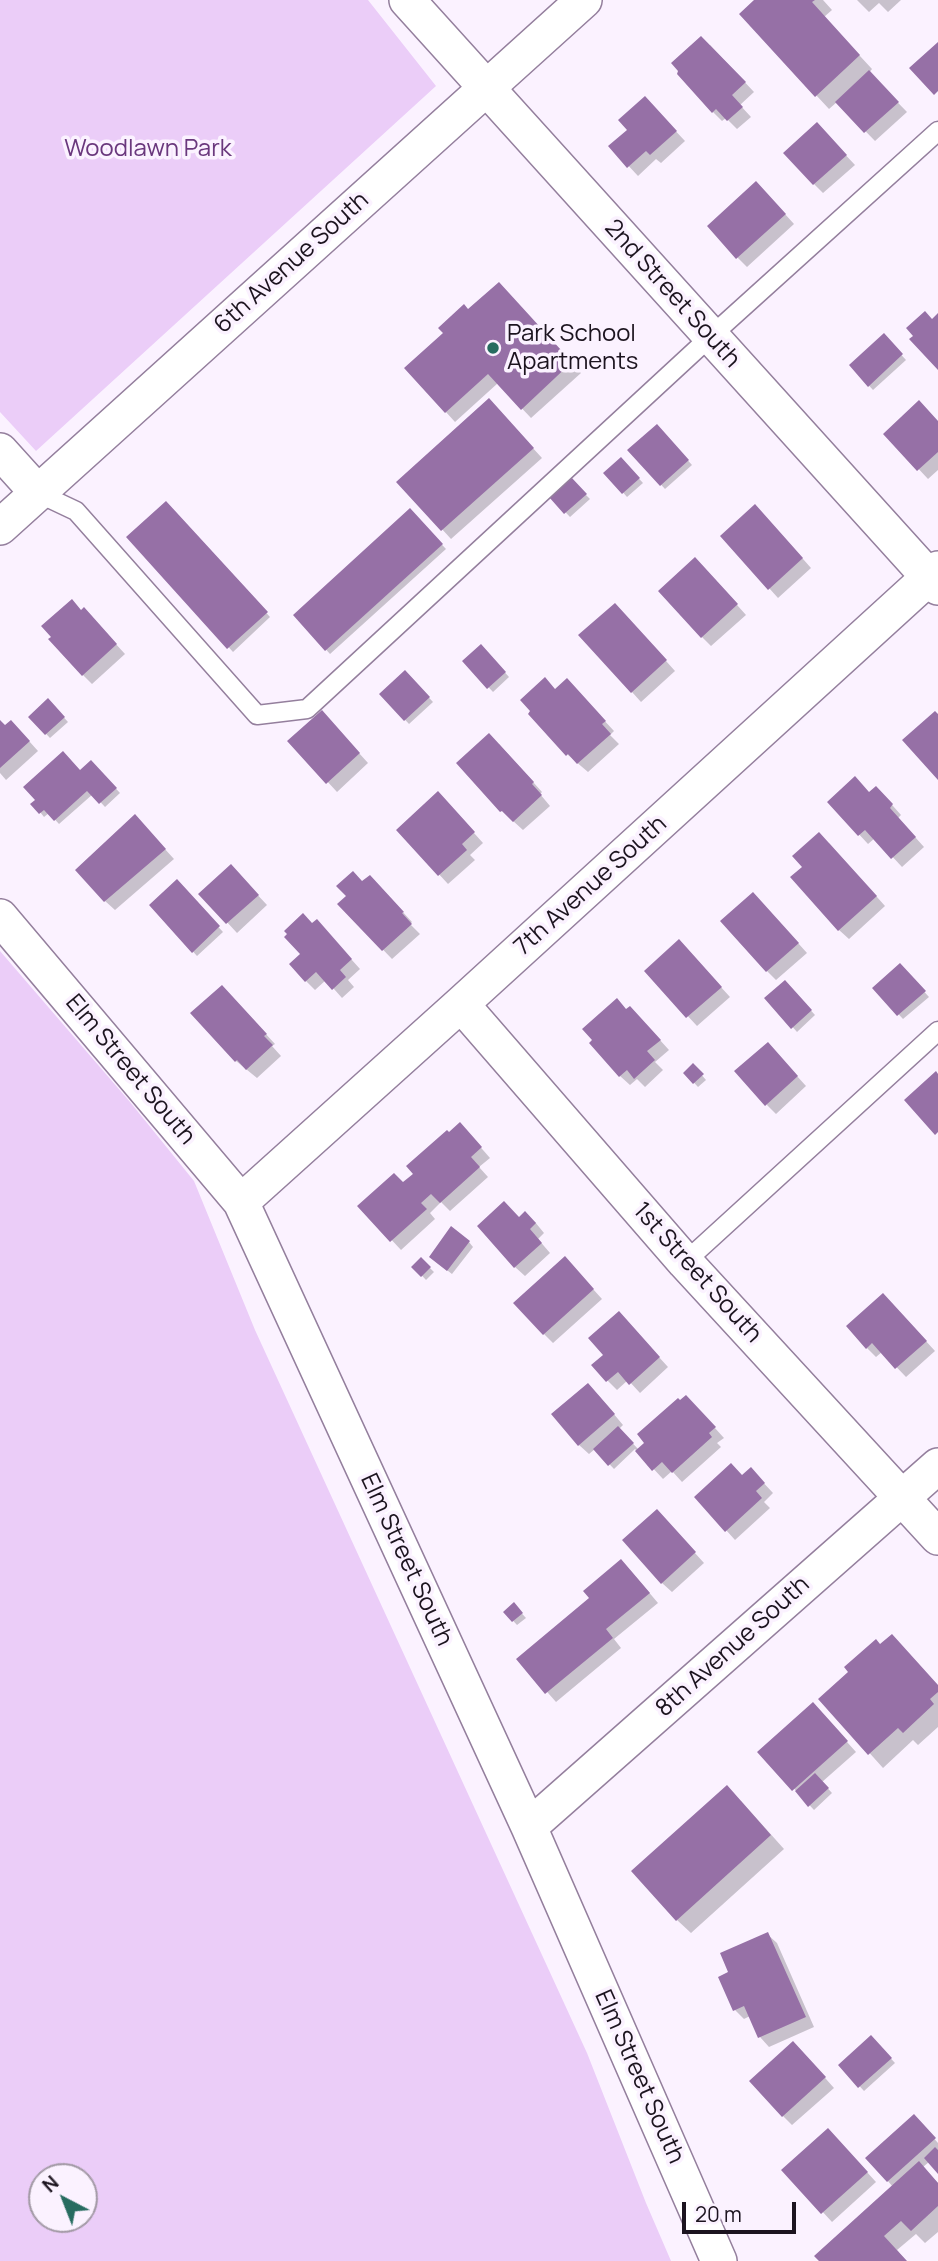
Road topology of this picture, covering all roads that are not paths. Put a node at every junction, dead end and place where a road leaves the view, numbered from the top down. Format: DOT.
graph roads {
  1 [pos="407,0"];
  2 [pos="584,0"];
  3 [pos="486,88"];
  4 [pos="938,131"];
  5 [pos="710,337"];
  6 [pos="0,451"];
  7 [pos="38,493"];
  8 [pos="0,527"];
  9 [pos="935,578"];
  10 [pos="0,917"];
  11 [pos="461,1004"];
  12 [pos="938,1031"];
  13 [pos="242,1202"];
  14 [pos="685,1262"];
  15 [pos="938,1466"];
  16 [pos="903,1497"];
  17 [pos="938,1537"];
  18 [pos="529,1827"];
  19 [pos="719,2261"];
  1 -- 3 [label="street, 2nd Street South"];
  2 -- 3 [label="street, 6th Avenue South"];
  3 -- 5 [label="street, 2nd Street South"];
  3 -- 7 [label="street, 6th Avenue South"];
  4 -- 5 [label="lane"];
  5 -- 7 [label="lane"];
  5 -- 9 [label="street, 2nd Street South"];
  6 -- 7 [label="street"];
  7 -- 8 [label="street, 6th Avenue South"];
  9 -- 11 [label="street, 7th Avenue South"];
  10 -- 13 [label="street, Elm Street South"];
  11 -- 13 [label="street, 7th Avenue South"];
  11 -- 14 [label="street, 1st Street South"];
  12 -- 14 [label="lane"];
  13 -- 18 [label="street, Elm Street South"];
  14 -- 16 [label="street, 1st Street South"];
  15 -- 16 [label="street, 8th Avenue South"];
  16 -- 17 [label="street, 1st Street South"];
  16 -- 18 [label="street, 8th Avenue South"];
  18 -- 19 [label="street, Elm Street South"];
}
